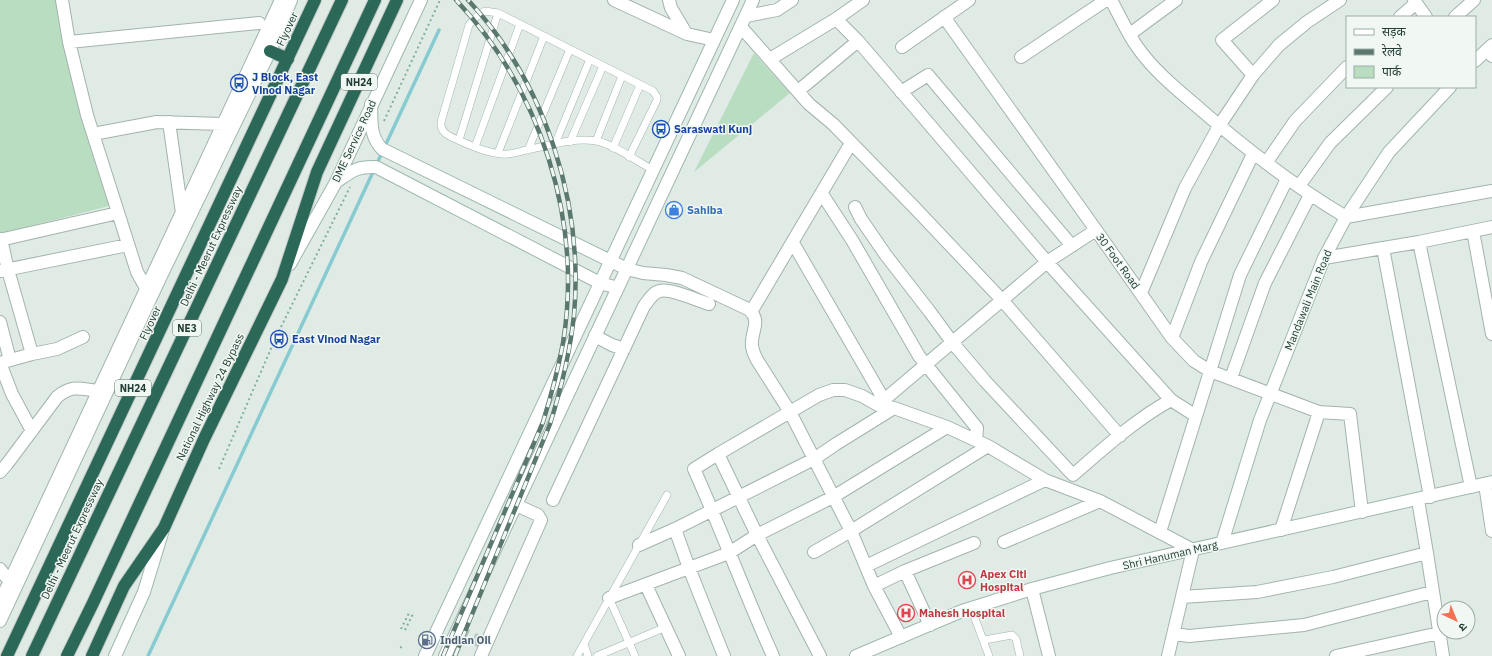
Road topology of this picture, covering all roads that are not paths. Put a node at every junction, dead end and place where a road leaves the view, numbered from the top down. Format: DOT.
graph roads {
  1 [pos="62,0"];
  2 [pos="281,0"];
  3 [pos="291,0"];
  4 [pos="315,0"];
  5 [pos="342,0"];
  6 [pos="374,0"];
  7 [pos="397,0"];
  8 [pos="421,0"];
  9 [pos="614,0"];
  10 [pos="669,0"];
  11 [pos="733,0"];
  12 [pos="753,0"];
  13 [pos="792,0"];
  14 [pos="863,0"];
  15 [pos="969,0"];
  16 [pos="1106,0"];
  17 [pos="1111,0"];
  18 [pos="1176,0"];
  19 [pos="1273,0"];
  20 [pos="1340,0"];
  21 [pos="1474,0"];
  22 [pos="1415,2"];
  23 [pos="1458,10"];
  24 [pos="498,13"];
  25 [pos="1401,16"];
  26 [pos="1425,16"];
  27 [pos="944,17"];
  28 [pos="836,20"];
  29 [pos="743,21"];
  30 [pos="260,23"];
  31 [pos="520,24"];
  32 [pos="687,34"];
  33 [pos="1130,34"];
  34 [pos="544,36"];
  35 [pos="714,40"];
  36 [pos="858,41"];
  37 [pos="69,42"];
  38 [pos="902,47"];
  39 [pos="570,49"];
  40 [pos="270,51"];
  41 [pos="1490,51"];
  42 [pos="1021,57"];
  43 [pos="288,59"];
  44 [pos="590,59"];
  45 [pos="770,60"];
  46 [pos="1476,60"];
  47 [pos="603,66"];
  48 [pos="1346,68"];
  49 [pos="1253,75"];
  50 [pos="622,76"];
  51 [pos="640,85"];
  52 [pos="1386,88"];
  53 [pos="1449,88"];
  54 [pos="798,92"];
  55 [pos="901,92"];
  56 [pos="372,104"];
  57 [pos="169,122"];
  58 [pos="223,124"];
  59 [pos="1219,126"];
  60 [pos="93,134"];
  61 [pos="459,140"];
  62 [pos="596,141"];
  63 [pos="570,142"];
  64 [pos="851,143"];
  65 [pos="554,144"];
  66 [pos="475,147"];
  67 [pos="613,148"];
  68 [pos="528,150"];
  69 [pos="498,153"];
  70 [pos="1253,154"];
  71 [pos="630,157"];
  72 [pos="1266,163"];
  73 [pos="653,170"];
  74 [pos="1287,179"];
  75 [pos="336,182"];
  76 [pos="1299,186"];
  77 [pos="1492,191"];
  78 [pos="822,194"];
  79 [pos="1310,195"];
  80 [pos="856,207"];
  81 [pos="118,213"];
  82 [pos="182,213"];
  83 [pos="1346,217"];
  84 [pos="1492,227"];
  85 [pos="1096,230"];
  86 [pos="1473,231"];
  87 [pos="0,239"];
  88 [pos="1419,242"];
  89 [pos="793,243"];
  90 [pos="128,245"];
  91 [pos="1072,246"];
  92 [pos="1384,248"];
  93 [pos="1324,258"];
  94 [pos="610,261"];
  95 [pos="1047,262"];
  96 [pos="627,269"];
  97 [pos="4,270"];
  98 [pos="282,279"];
  99 [pos="600,283"];
  100 [pos="618,288"];
  101 [pos="146,290"];
  102 [pos="1141,293"];
  103 [pos="1002,300"];
  104 [pos="709,304"];
  105 [pos="751,312"];
  106 [pos="0,322"];
  107 [pos="1492,334"];
  108 [pos="595,336"];
  109 [pos="83,337"];
  110 [pos="1172,338"];
  111 [pos="952,342"];
  112 [pos="624,349"];
  113 [pos="32,354"];
  114 [pos="3,362"];
  115 [pos="926,365"];
  116 [pos="1210,371"];
  117 [pos="1231,378"];
  118 [pos="99,391"];
  119 [pos="1270,393"];
  120 [pos="1171,400"];
  121 [pos="881,402"];
  122 [pos="894,408"];
  123 [pos="790,412"];
  124 [pos="1318,412"];
  125 [pos="1196,416"];
  126 [pos="946,427"];
  127 [pos="32,431"];
  128 [pos="1120,436"];
  129 [pos="976,440"];
  130 [pos="988,446"];
  131 [pos="718,454"];
  132 [pos="814,459"];
  133 [pos="0,472"];
  134 [pos="1073,475"];
  135 [pos="1045,480"];
  136 [pos="1489,483"];
  137 [pos="1471,487"];
  138 [pos="1066,488"];
  139 [pos="667,495"];
  140 [pos="739,497"];
  141 [pos="833,497"];
  142 [pos="1430,497"];
  143 [pos="553,500"];
  144 [pos="1418,500"];
  145 [pos="1100,502"];
  146 [pos="516,505"];
  147 [pos="713,510"];
  148 [pos="1362,512"];
  149 [pos="164,528"];
  150 [pos="1492,528"];
  151 [pos="675,529"];
  152 [pos="1281,530"];
  153 [pos="851,531"];
  154 [pos="1160,532"];
  155 [pos="757,535"];
  156 [pos="1004,542"];
  157 [pos="974,543"];
  158 [pos="1222,543"];
  159 [pos="639,545"];
  160 [pos="1193,550"];
  161 [pos="814,552"];
  162 [pos="729,553"];
  163 [pos="1427,553"];
  164 [pos="866,566"];
  165 [pos="689,568"];
  166 [pos="0,569"];
  167 [pos="905,572"];
  168 [pos="9,582"];
  169 [pos="646,585"];
  170 [pos="874,586"];
  171 [pos="1032,589"];
  172 [pos="1432,592"];
  173 [pos="1182,597"];
  174 [pos="609,598"];
  175 [pos="0,602"];
  176 [pos="972,608"];
  177 [pos="1436,615"];
  178 [pos="0,621"];
  179 [pos="930,625"];
  180 [pos="666,627"];
  181 [pos="1174,634"];
  182 [pos="1436,634"];
  183 [pos="901,637"];
  184 [pos="984,640"];
  185 [pos="1440,640"];
  186 [pos="628,643"];
  187 [pos="584,644"];
  188 [pos="7,656"];
  189 [pos="32,656"];
  190 [pos="67,656"];
  191 [pos="92,656"];
  192 [pos="115,656"];
  193 [pos="425,656"];
  194 [pos="445,656"];
  195 [pos="481,656"];
  196 [pos="577,656"];
  197 [pos="588,656"];
  198 [pos="597,656"];
  199 [pos="635,656"];
  200 [pos="678,656"];
  201 [pos="724,656"];
  202 [pos="773,656"];
  203 [pos="820,656"];
  204 [pos="856,656"];
  205 [pos="989,656"];
  206 [pos="1020,656"];
  207 [pos="1049,656"];
  208 [pos="1168,656"];
  209 [pos="1336,656"];
  210 [pos="1443,656"];
  1 -- 37 [label="street"];
  2 -- 58 [label="street"];
  3 -- 40 [label="street"];
  4 -- 43 [label="highway, Flyover / NH24"];
  5 -- 189 [label="highway, Delhi - Meerut Expressway / NE3"];
  6 -- 190 [label="highway, NE3"];
  7 -- 98 [label="highway, NH24"];
  8 -- 56 [label="street, DME Service Road"];
  9 -- 32 [label="street"];
  10 -- 32 [label="street"];
  11 -- 35 [label="street"];
  12 -- 29 [label="street"];
  13 -- 29 [label="street"];
  14 -- 28 [label="street"];
  15 -- 27 [label="street"];
  16 -- 42 [label="street"];
  17 -- 33 [label="street"];
  18 -- 33 [label="street"];
  19 -- 49 [label="street"];
  20 -- 49 [label="street"];
  21 -- 23 [label="street"];
  22 -- 25 [label="street"];
  22 -- 26 [label="street"];
  24 -- 31 [label="lane"];
  24 -- 61 [label="lane"];
  24 -- 61 [label="lane"];
  27 -- 38 [label="street"];
  27 -- 85 [label="street"];
  28 -- 36 [label="street"];
  28 -- 45 [label="street"];
  29 -- 45 [label="street"];
  29 -- 96 [label="street"];
  30 -- 37 [label="street"];
  31 -- 34 [label="lane"];
  31 -- 66 [label="lane"];
  32 -- 35 [label="street"];
  33 -- 59 [label="street"];
  34 -- 39 [label="lane"];
  34 -- 69 [label="lane"];
  35 -- 73 [label="street"];
  36 -- 54 [label="street"];
  36 -- 55 [label="street"];
  37 -- 60 [label="street"];
  39 -- 44 [label="lane"];
  39 -- 68 [label="lane"];
  40 -- 43 [label="highway"];
  40 -- 178 [label="street"];
  41 -- 46 [label="street"];
  43 -- 188 [label="highway, Flyover / NH24"];
  44 -- 47 [label="lane"];
  44 -- 65 [label="lane"];
  45 -- 54 [label="street"];
  47 -- 50 [label="lane"];
  47 -- 63 [label="lane"];
  48 -- 72 [label="street"];
  49 -- 59 [label="street"];
  50 -- 51 [label="lane"];
  50 -- 62 [label="lane"];
  51 -- 67 [label="lane"];
  51 -- 71 [label="lane"];
  52 -- 76 [label="street"];
  53 -- 83 [label="street, Mandawali Main Road"];
  54 -- 64 [label="street"];
  55 -- 91 [label="street"];
  55 -- 95 [label="street"];
  56 -- 75 [label="street, DME Service Road"];
  56 -- 94 [label="street"];
  57 -- 58 [label="street"];
  57 -- 60 [label="street"];
  57 -- 82 [label="street"];
  58 -- 82 [label="street"];
  59 -- 70 [label="street"];
  59 -- 102 [label="street"];
  60 -- 81 [label="street"];
  61 -- 66 [label="lane"];
  62 -- 63 [label="lane"];
  62 -- 67 [label="lane"];
  63 -- 65 [label="lane"];
  64 -- 78 [label="street"];
  64 -- 103 [label="street"];
  65 -- 68 [label="lane"];
  66 -- 69 [label="lane"];
  67 -- 71 [label="lane"];
  68 -- 69 [label="lane"];
  70 -- 72 [label="street"];
  70 -- 110 [label="street"];
  71 -- 73 [label="lane"];
  72 -- 74 [label="street"];
  73 -- 94 [label="street"];
  74 -- 76 [label="street"];
  74 -- 116 [label="street"];
  75 -- 98 [label="street, DME Service Road"];
  75 -- 99 [label="street"];
  76 -- 79 [label="street"];
  77 -- 83 [label="street"];
  78 -- 89 [label="street"];
  78 -- 115 [label="street"];
  79 -- 83 [label="street"];
  79 -- 117 [label="street"];
  80 -- 111 [label="street"];
  81 -- 87 [label="street"];
  81 -- 90 [label="street"];
  82 -- 101 [label="street"];
  83 -- 93 [label="street, Mandawali Main Road"];
  84 -- 86 [label="street"];
  85 -- 91 [label="street, 30 Foot Road"];
  85 -- 102 [label="street, 30 Foot Road"];
  86 -- 88 [label="street"];
  86 -- 107 [label="street"];
  87 -- 97 [label="street"];
  88 -- 92 [label="street"];
  88 -- 137 [label="street"];
  89 -- 105 [label="street"];
  89 -- 121 [label="street"];
  90 -- 97 [label="street"];
  90 -- 101 [label="street"];
  91 -- 95 [label="street, 30 Foot Road"];
  92 -- 93 [label="street"];
  92 -- 142 [label="street"];
  93 -- 119 [label="street, Mandawali Main Road"];
  94 -- 96 [label="street"];
  94 -- 99 [label="street"];
  95 -- 103 [label="street, 30 Foot Road"];
  95 -- 120 [label="street"];
  96 -- 100 [label="street"];
  96 -- 105 [label="street"];
  97 -- 113 [label="street"];
  98 -- 149 [label="highway, National Highway 24 Bypass / NH24"];
  99 -- 100 [label="street"];
  99 -- 193 [label="street"];
  100 -- 108 [label="street"];
  101 -- 118 [label="street"];
  102 -- 110 [label="street, 30 Foot Road"];
  103 -- 111 [label="street, 30 Foot Road"];
  103 -- 128 [label="street"];
  104 -- 112 [label="street"];
  105 -- 123 [label="street"];
  106 -- 114 [label="street"];
  108 -- 112 [label="street"];
  108 -- 146 [label="street"];
  109 -- 113 [label="street"];
  110 -- 116 [label="street, 30 Foot Road"];
  111 -- 115 [label="street, 30 Foot Road"];
  111 -- 134 [label="street"];
  112 -- 143 [label="street"];
  113 -- 114 [label="street"];
  114 -- 127 [label="street"];
  115 -- 121 [label="street, 30 Foot Road"];
  115 -- 129 [label="street"];
  116 -- 117 [label="street, 30 Foot Road"];
  116 -- 125 [label="street"];
  117 -- 119 [label="street, 30 Foot Road"];
  118 -- 127 [label="street"];
  118 -- 168 [label="street"];
  119 -- 124 [label="street, 30 Foot Road"];
  119 -- 158 [label="street, Mandawali Main Road"];
  120 -- 125 [label="street"];
  120 -- 128 [label="street"];
  121 -- 122 [label="street"];
  121 -- 123 [label="street"];
  122 -- 126 [label="street"];
  122 -- 132 [label="street"];
  123 -- 131 [label="street"];
  123 -- 132 [label="street"];
  124 -- 148 [label="street, 30 Foot Road"];
  124 -- 152 [label="street"];
  125 -- 154 [label="street"];
  126 -- 129 [label="street"];
  126 -- 141 [label="street"];
  127 -- 133 [label="street"];
  128 -- 134 [label="street"];
  129 -- 130 [label="street"];
  130 -- 135 [label="street"];
  130 -- 153 [label="street"];
  131 -- 140 [label="street"];
  131 -- 147 [label="street"];
  132 -- 140 [label="street"];
  132 -- 141 [label="street"];
  134 -- 138 [label="street"];
  135 -- 138 [label="street"];
  135 -- 164 [label="street"];
  136 -- 137 [label="street, Shri Hanuman Marg"];
  136 -- 150 [label="street"];
  137 -- 142 [label="street, Shri Hanuman Marg"];
  138 -- 145 [label="street"];
  139 -- 159 [label="lane"];
  140 -- 147 [label="street"];
  140 -- 155 [label="street"];
  141 -- 153 [label="street"];
  141 -- 155 [label="street"];
  142 -- 144 [label="street, Shri Hanuman Marg"];
  144 -- 148 [label="street, Shri Hanuman Marg"];
  144 -- 163 [label="street"];
  145 -- 154 [label="street"];
  145 -- 156 [label="street"];
  146 -- 194 [label="street"];
  146 -- 195 [label="street"];
  147 -- 151 [label="street"];
  147 -- 162 [label="street"];
  148 -- 152 [label="street, Shri Hanuman Marg"];
  149 -- 191 [label="highway, NH24"];
  149 -- 192 [label="street"];
  151 -- 159 [label="street"];
  151 -- 165 [label="street"];
  152 -- 158 [label="street, Shri Hanuman Marg"];
  153 -- 161 [label="street"];
  153 -- 164 [label="street"];
  154 -- 160 [label="street"];
  155 -- 162 [label="street"];
  155 -- 203 [label="street"];
  157 -- 167 [label="street"];
  158 -- 160 [label="street, Shri Hanuman Marg"];
  159 -- 174 [label="lane"];
  160 -- 171 [label="street, Shri Hanuman Marg"];
  160 -- 173 [label="street"];
  162 -- 165 [label="street"];
  162 -- 202 [label="street"];
  163 -- 172 [label="street"];
  163 -- 173 [label="street"];
  164 -- 170 [label="street"];
  165 -- 169 [label="street"];
  165 -- 201 [label="street"];
  166 -- 168 [label="street"];
  167 -- 170 [label="street"];
  167 -- 179 [label="street"];
  168 -- 175 [label="street"];
  169 -- 174 [label="street"];
  169 -- 180 [label="street"];
  170 -- 183 [label="street"];
  171 -- 176 [label="street, Shri Hanuman Marg"];
  171 -- 207 [label="street"];
  172 -- 177 [label="street"];
  172 -- 181 [label="street"];
  173 -- 181 [label="street"];
  174 -- 186 [label="lane"];
  174 -- 187 [label="lane"];
  176 -- 179 [label="street, Shri Hanuman Marg"];
  176 -- 184 [label="lane"];
  179 -- 183 [label="street, Shri Hanuman Marg"];
  180 -- 186 [label="lane"];
  180 -- 200 [label="street"];
  181 -- 208 [label="street"];
  182 -- 209 [label="street"];
  183 -- 204 [label="street, Shri Hanuman Marg"];
  184 -- 205 [label="lane"];
  184 -- 206 [label="lane"];
  185 -- 210 [label="street"];
  186 -- 198 [label="lane"];
  186 -- 199 [label="lane"];
  187 -- 196 [label="lane"];
  187 -- 197 [label="lane"];
}
